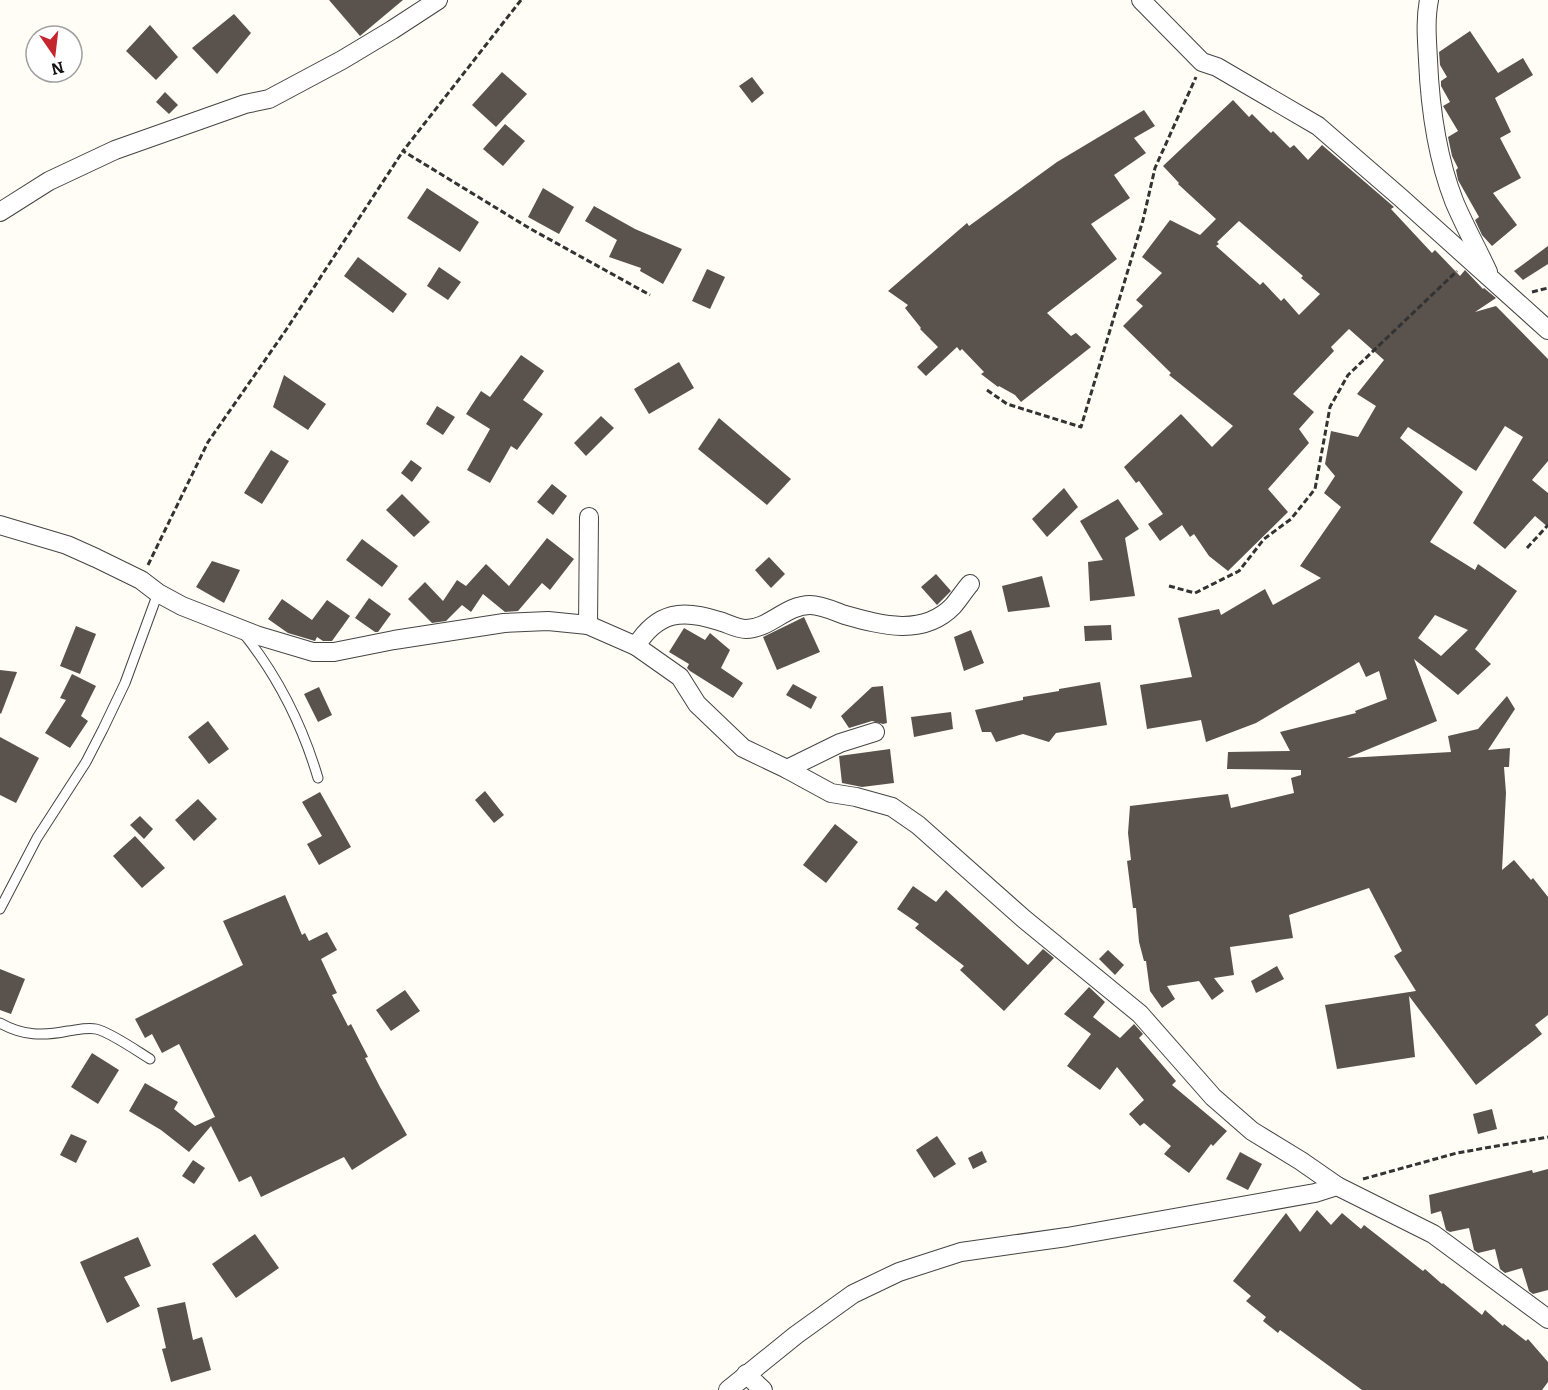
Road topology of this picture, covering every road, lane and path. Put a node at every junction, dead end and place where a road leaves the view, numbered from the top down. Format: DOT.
graph roads {
  1 [pos="438,0"];
  2 [pos="521,0"];
  3 [pos="1141,0"];
  4 [pos="1429,0"];
  5 [pos="1203,62"];
  6 [pos="403,151"];
  7 [pos="0,213"];
  8 [pos="1469,259"];
  9 [pos="1493,281"];
  10 [pos="650,295"];
  11 [pos="1548,330"];
  12 [pos="987,390"];
  13 [pos="590,517"];
  14 [pos="0,525"];
  15 [pos="1548,525"];
  16 [pos="1527,548"];
  17 [pos="141,580"];
  18 [pos="970,584"];
  19 [pos="1169,586"];
  20 [pos="158,592"];
  21 [pos="588,625"];
  22 [pos="240,628"];
  23 [pos="636,646"];
  24 [pos="875,732"];
  25 [pos="787,769"];
  26 [pos="318,778"];
  27 [pos="0,909"];
  28 [pos="0,1023"];
  29 [pos="150,1059"];
  30 [pos="1548,1137"];
  31 [pos="1337,1186"];
  32 [pos="1548,1319"];
  33 [pos="746,1374"];
  34 [pos="728,1390"];
  35 [pos="763,1390"];
  1 -- 7 [label="street"];
  2 -- 6 [label="path"];
  3 -- 5 [label="street"];
  4 -- 9 [label="street"];
  5 -- 8 [label="street"];
  5 -- 12 [label="path"];
  6 -- 10 [label="path"];
  6 -- 17 [label="path"];
  8 -- 9 [label="street"];
  8 -- 19 [label="path"];
  9 -- 11 [label="street"];
  13 -- 21 [label="street"];
  14 -- 17 [label="street"];
  15 -- 16 [label="path"];
  17 -- 20 [label="street"];
  18 -- 23 [label="street"];
  20 -- 22 [label="street"];
  20 -- 27 [label="lane"];
  21 -- 22 [label="street"];
  21 -- 23 [label="street"];
  22 -- 26 [label="lane"];
  23 -- 25 [label="street"];
  24 -- 25 [label="street"];
  25 -- 31 [label="street"];
  28 -- 29 [label="lane"];
  30 -- 31 [label="path"];
  31 -- 32 [label="street"];
  31 -- 33 [label="street"];
  33 -- 34 [label="street"];
  33 -- 35 [label="street"];
}
